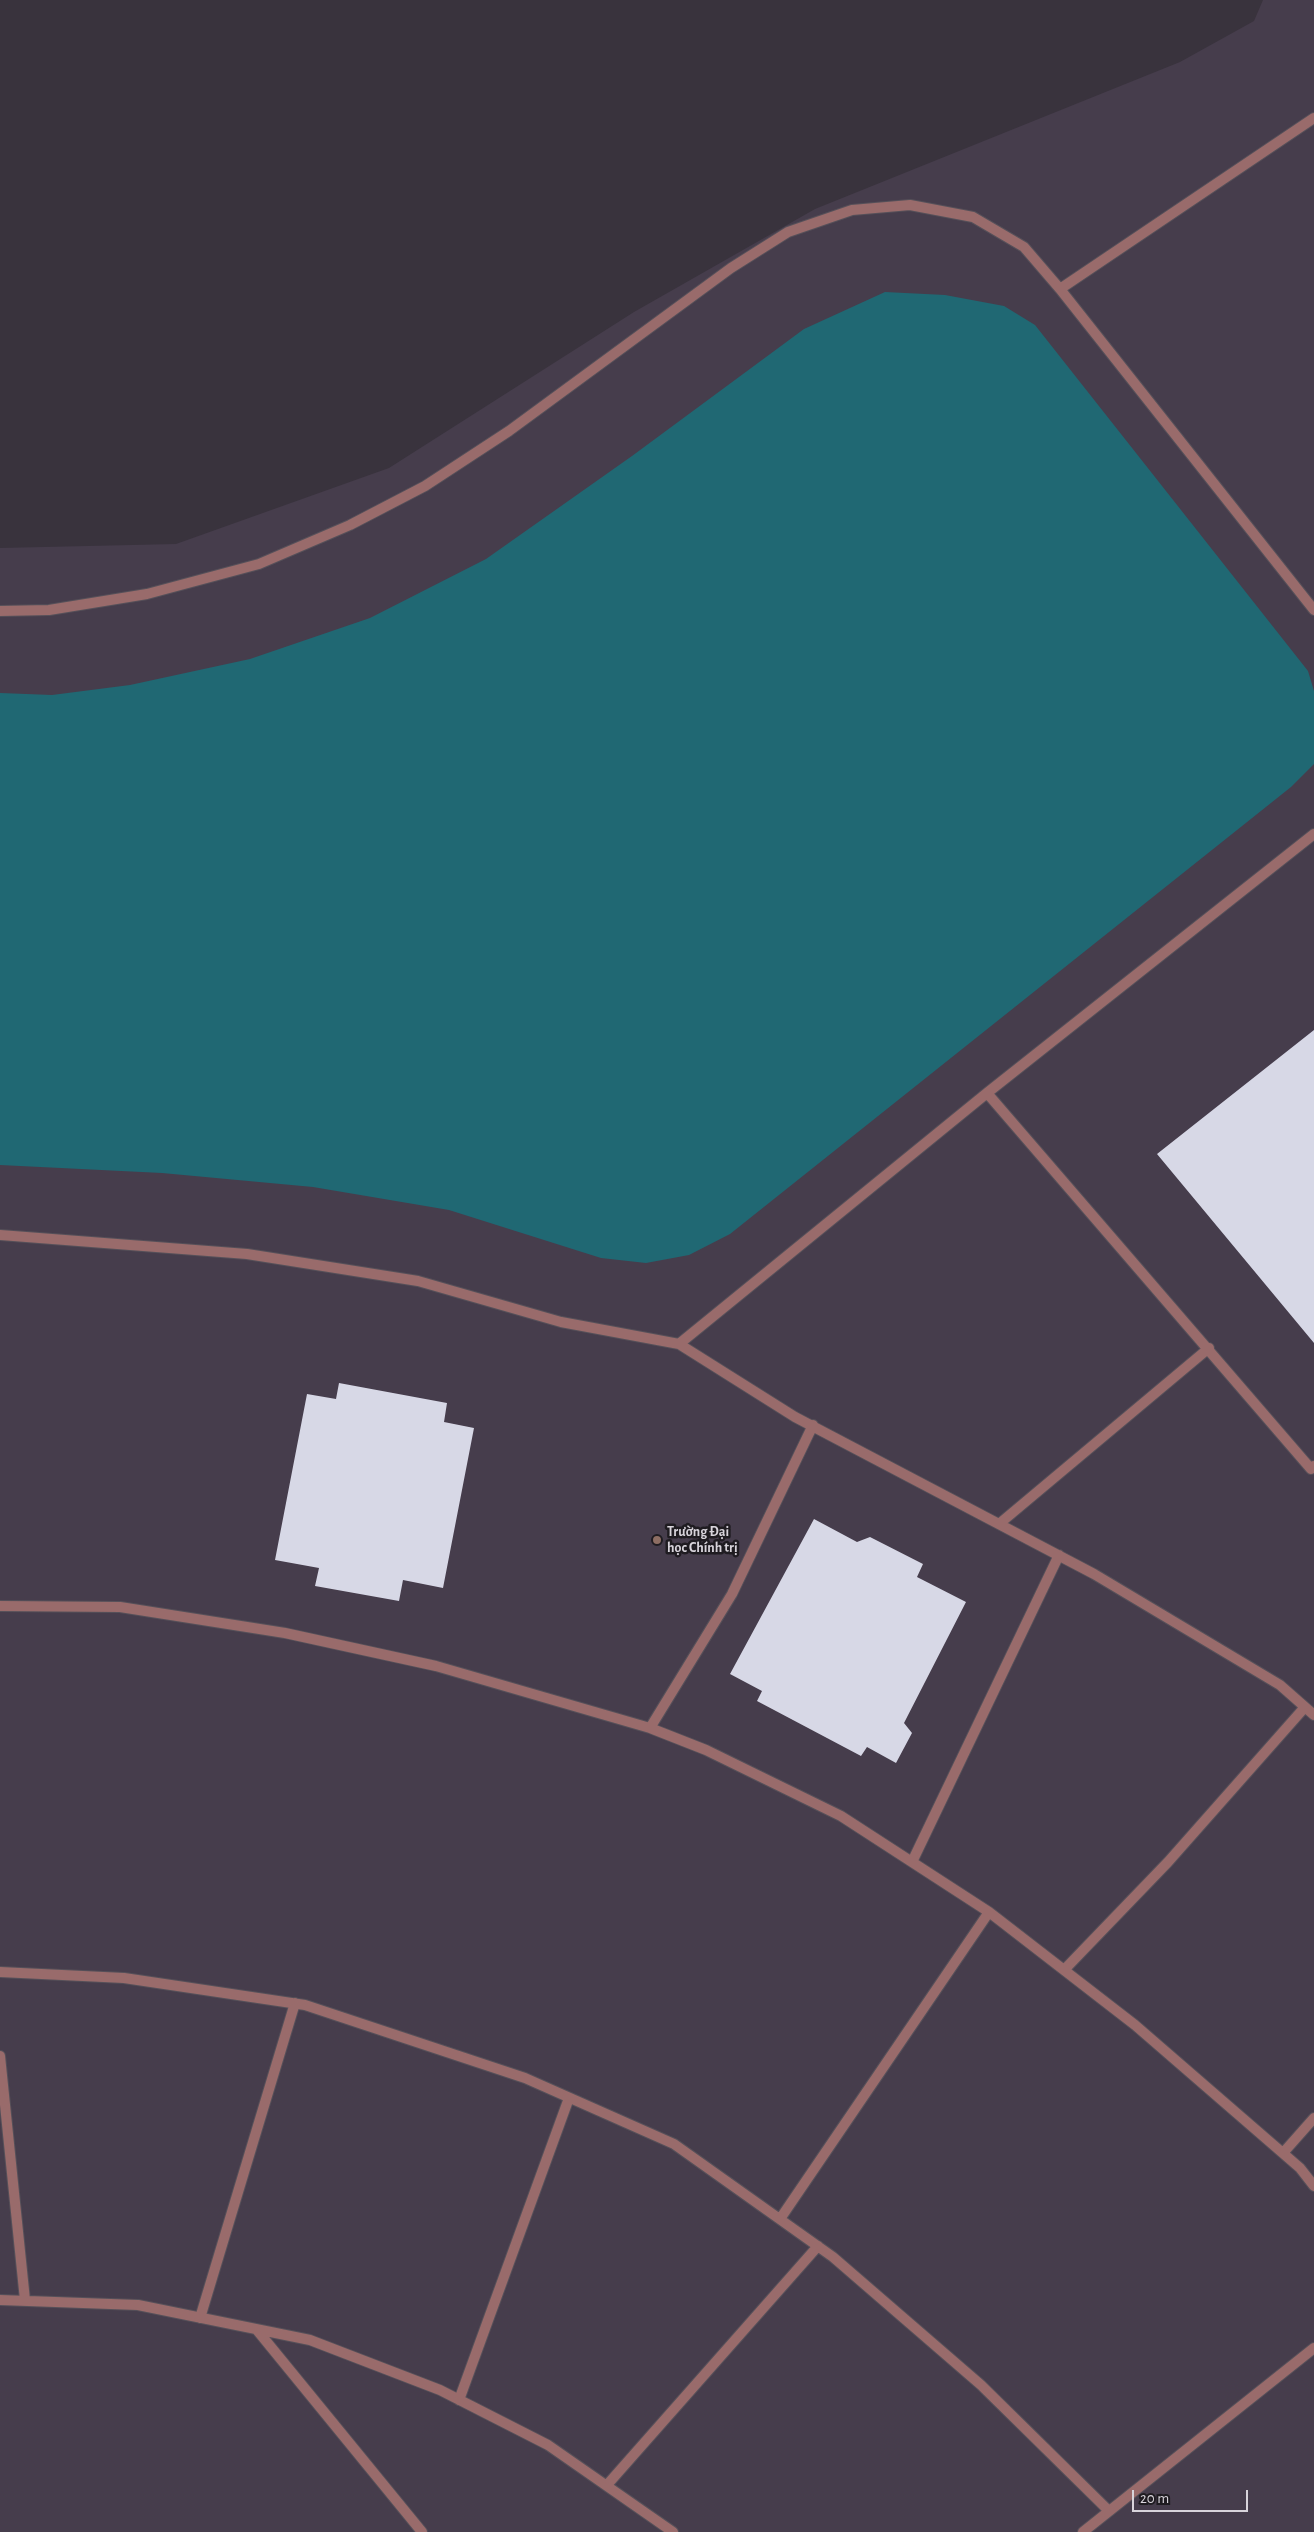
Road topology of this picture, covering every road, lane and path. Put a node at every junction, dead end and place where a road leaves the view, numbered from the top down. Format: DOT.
graph roads {
  1 [pos="1314,118"];
  2 [pos="1060,289"];
  3 [pos="1314,610"];
  4 [pos="0,612"];
  5 [pos="1314,834"];
  6 [pos="987,1093"];
  7 [pos="0,1235"];
  8 [pos="679,1344"];
  9 [pos="1209,1348"];
  10 [pos="813,1426"];
  11 [pos="1314,1466"];
  12 [pos="999,1524"];
  13 [pos="1059,1555"];
  14 [pos="0,1606"];
  15 [pos="1305,1707"];
  16 [pos="1314,1714"];
  17 [pos="650,1728"];
  18 [pos="912,1862"];
  19 [pos="989,1912"];
  20 [pos="1064,1970"];
  21 [pos="0,1972"];
  22 [pos="295,2003"];
  23 [pos="0,2056"];
  24 [pos="569,2098"];
  25 [pos="1314,2118"];
  26 [pos="1283,2153"];
  27 [pos="1314,2186"];
  28 [pos="780,2219"];
  29 [pos="818,2246"];
  30 [pos="0,2300"];
  31 [pos="25,2300"];
  32 [pos="200,2318"];
  33 [pos="257,2330"];
  34 [pos="1314,2348"];
  35 [pos="459,2400"];
  36 [pos="607,2485"];
  37 [pos="1109,2511"];
  38 [pos="666,2530"];
  39 [pos="422,2532"];
  40 [pos="1083,2532"];
  1 -- 2 [label="lane"];
  2 -- 3 [label="lane"];
  2 -- 4 [label="lane"];
  5 -- 6 [label="lane"];
  6 -- 8 [label="lane"];
  6 -- 9 [label="lane"];
  7 -- 8 [label="lane"];
  8 -- 10 [label="lane"];
  9 -- 11 [label="lane"];
  9 -- 12 [label="lane"];
  10 -- 12 [label="lane"];
  10 -- 17 [label="lane"];
  12 -- 13 [label="lane"];
  13 -- 15 [label="lane"];
  13 -- 18 [label="lane"];
  14 -- 17 [label="lane"];
  15 -- 16 [label="lane"];
  15 -- 20 [label="lane"];
  17 -- 18 [label="lane"];
  18 -- 19 [label="lane"];
  19 -- 20 [label="lane"];
  19 -- 28 [label="lane"];
  20 -- 26 [label="lane"];
  21 -- 22 [label="lane"];
  22 -- 24 [label="lane"];
  22 -- 32 [label="lane"];
  23 -- 31 [label="lane"];
  24 -- 28 [label="lane"];
  24 -- 35 [label="lane"];
  25 -- 26 [label="lane"];
  26 -- 27 [label="lane"];
  28 -- 29 [label="lane"];
  29 -- 36 [label="lane"];
  29 -- 37 [label="lane"];
  30 -- 31 [label="lane"];
  31 -- 32 [label="lane"];
  32 -- 33 [label="lane"];
  33 -- 35 [label="lane"];
  33 -- 39 [label="lane"];
  34 -- 37 [label="lane"];
  35 -- 36 [label="lane"];
  36 -- 38 [label="lane"];
  37 -- 40 [label="lane"];
}
